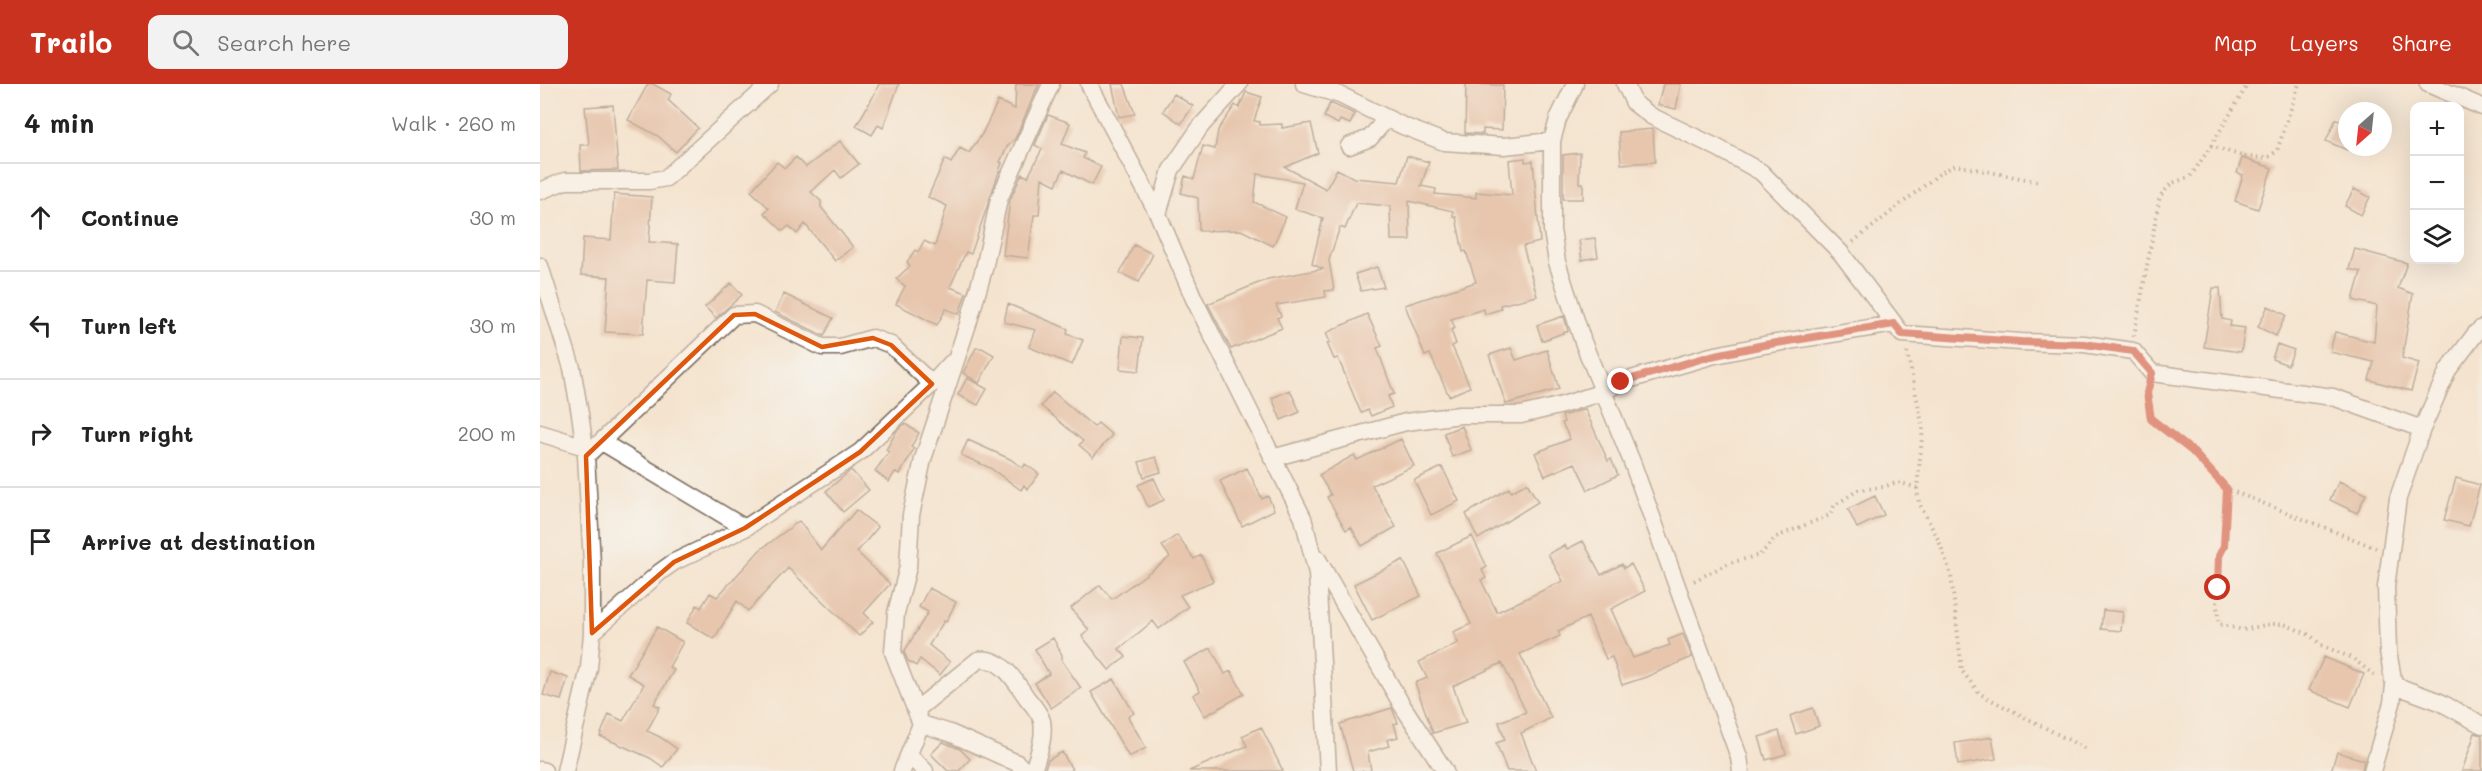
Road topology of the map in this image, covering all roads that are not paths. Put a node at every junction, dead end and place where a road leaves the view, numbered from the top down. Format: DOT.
graph roads {
  1 [pos="770,84"];
  2 [pos="1051,84"];
  3 [pos="1089,84"];
  4 [pos="1239,84"];
  5 [pos="1304,84"];
  6 [pos="1575,84"];
  7 [pos="1625,84"];
  8 [pos="2428,84"];
  9 [pos="2482,107"];
  10 [pos="1387,118"];
  11 [pos="1552,141"];
  12 [pos="1349,146"];
  13 [pos="540,191"];
  14 [pos="1158,214"];
  15 [pos="540,266"];
  16 [pos="2482,328"];
  17 [pos="1898,329"];
  18 [pos="959,353"];
  19 [pos="932,384"];
  20 [pos="1603,392"];
  21 [pos="2422,429"];
  22 [pos="540,433"];
  23 [pos="602,442"];
  24 [pos="586,452"];
  25 [pos="1272,458"];
  26 [pos="745,528"];
  27 [pos="1312,550"];
  28 [pos="592,633"];
  29 [pos="2394,685"];
  30 [pos="919,717"];
  31 [pos="2482,724"];
  32 [pos="909,754"];
  33 [pos="566,771"];
  34 [pos="902,771"];
  35 [pos="925,771"];
  36 [pos="1025,771"];
  37 [pos="1033,771"];
  38 [pos="1328,771"];
  39 [pos="1445,771"];
  40 [pos="1741,771"];
  41 [pos="2372,771"];
  1 -- 13 [label="street"];
  2 -- 18 [label="street"];
  3 -- 14 [label="street"];
  4 -- 14 [label="street"];
  5 -- 10 [label="street"];
  6 -- 11 [label="street"];
  7 -- 17 [label="street"];
  8 -- 9 [label="street"];
  10 -- 11 [label="street"];
  10 -- 12 [label="street"];
  11 -- 20 [label="street"];
  14 -- 25 [label="street"];
  15 -- 24 [label="street"];
  16 -- 21 [label="street"];
  17 -- 20 [label="street"];
  17 -- 21 [label="street"];
  18 -- 19 [label="street"];
  18 -- 30 [label="street"];
  19 -- 23 [label="street"];
  19 -- 26 [label="street"];
  20 -- 25 [label="street"];
  20 -- 40 [label="street"];
  21 -- 29 [label="street"];
  22 -- 24 [label="street"];
  23 -- 24 [label="street"];
  23 -- 26 [label="street"];
  24 -- 28 [label="street"];
  25 -- 27 [label="street"];
  26 -- 28 [label="street"];
  27 -- 38 [label="street"];
  27 -- 39 [label="street"];
  28 -- 33 [label="street"];
  29 -- 31 [label="street"];
  29 -- 41 [label="street"];
  30 -- 32 [label="street"];
  30 -- 36 [label="street"];
  30 -- 37 [label="street"];
  32 -- 34 [label="street"];
  32 -- 35 [label="street"];
}
